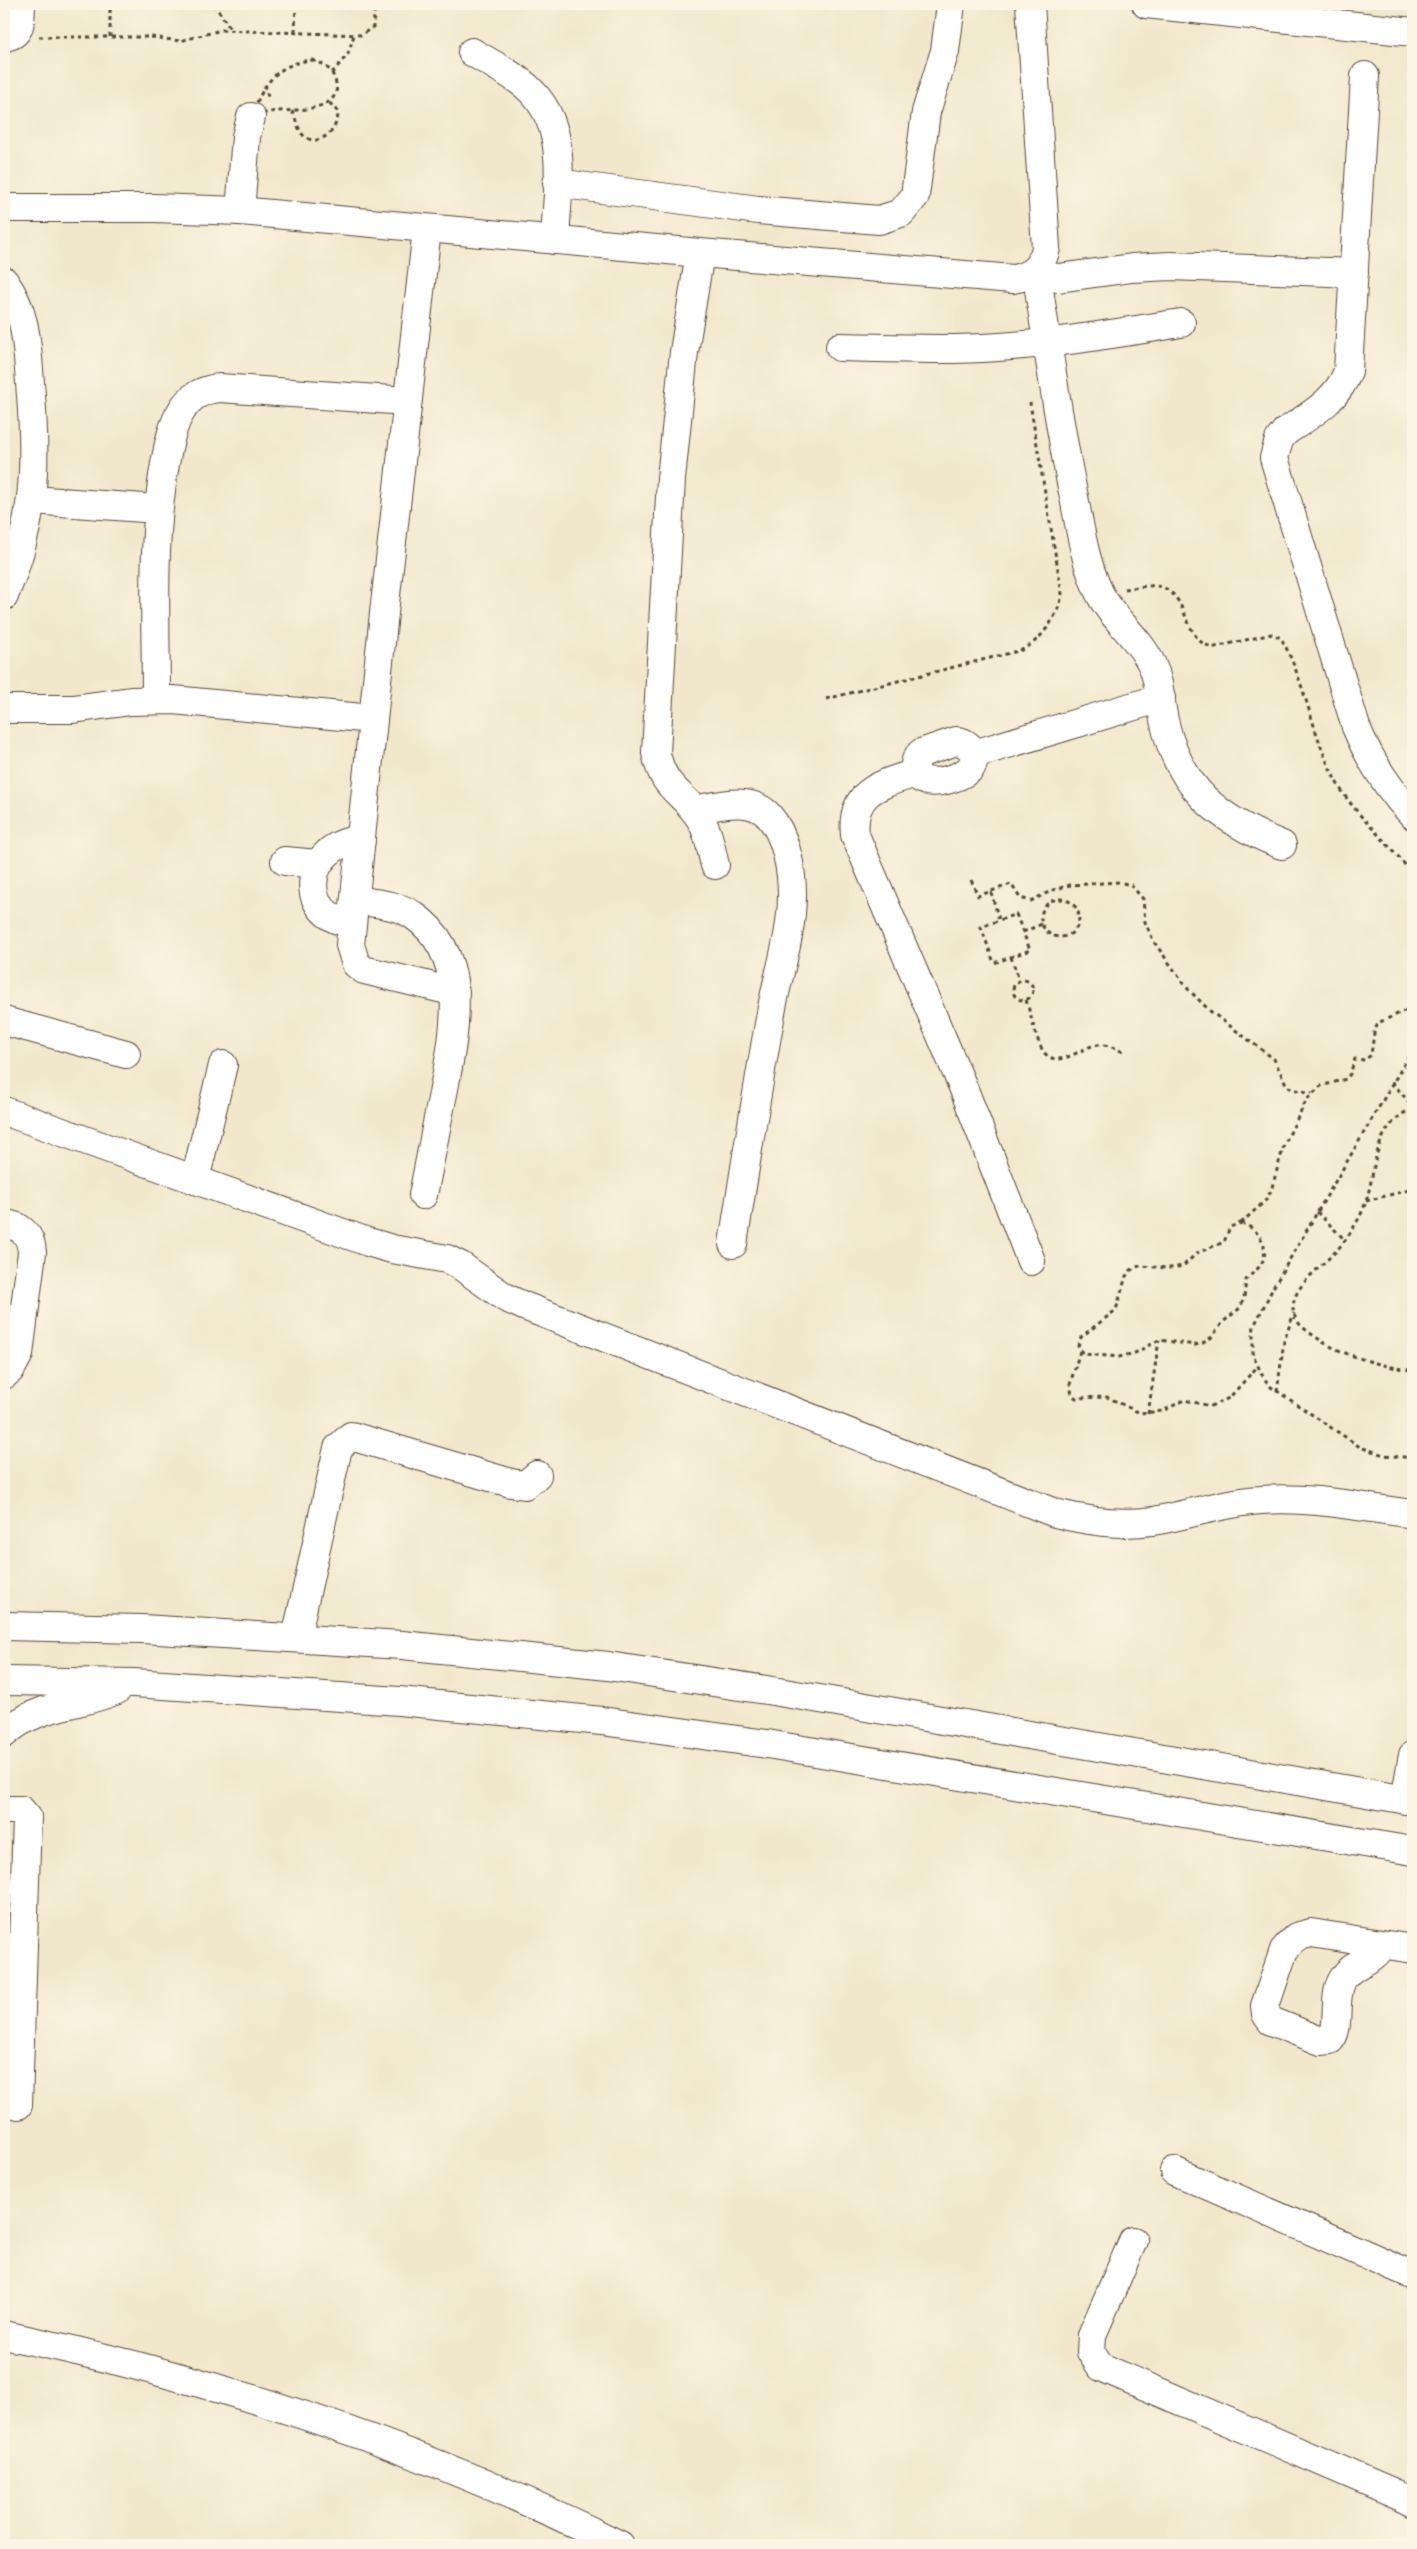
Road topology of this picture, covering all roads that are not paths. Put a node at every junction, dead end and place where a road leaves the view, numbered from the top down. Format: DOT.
graph roads {
  1 [pos="21,4"];
  2 [pos="950,4"];
  3 [pos="1030,4"];
  4 [pos="1146,4"];
  5 [pos="1352,15"];
  6 [pos="1413,32"];
  7 [pos="10,35"];
  8 [pos="472,52"];
  9 [pos="1365,76"];
  10 [pos="251,117"];
  11 [pos="557,184"];
  12 [pos="4,208"];
  13 [pos="240,211"];
  14 [pos="427,229"];
  15 [pos="555,240"];
  16 [pos="700,253"];
  17 [pos="1036,270"];
  18 [pos="1354,273"];
  19 [pos="4,281"];
  20 [pos="1181,323"];
  21 [pos="1047,342"];
  22 [pos="840,347"];
  23 [pos="407,401"];
  24 [pos="32,500"];
  25 [pos="158,509"];
  26 [pos="4,596"];
  27 [pos="1161,698"];
  28 [pos="156,700"];
  29 [pos="4,709"];
  30 [pos="373,719"];
  31 [pos="694,810"];
  32 [pos="1413,815"];
  33 [pos="361,840"];
  34 [pos="1282,845"];
  35 [pos="285,861"];
  36 [pos="318,864"];
  37 [pos="715,865"];
  38 [pos="353,912"];
  39 [pos="455,992"];
  40 [pos="4,1021"];
  41 [pos="126,1054"];
  42 [pos="223,1065"];
  43 [pos="4,1112"];
  44 [pos="194,1180"];
  45 [pos="423,1194"];
  46 [pos="4,1224"];
  47 [pos="733,1244"];
  48 [pos="1031,1261"];
  49 [pos="4,1375"];
  50 [pos="537,1475"];
  51 [pos="1413,1514"];
  52 [pos="4,1626"];
  53 [pos="296,1638"];
  54 [pos="4,1681"];
  55 [pos="134,1683"];
  56 [pos="4,1734"];
  57 [pos="1413,1755"];
  58 [pos="1409,1800"];
  59 [pos="4,1810"];
  60 [pos="1413,1851"];
  61 [pos="1382,1944"];
  62 [pos="1413,1949"];
  63 [pos="18,2105"];
  64 [pos="1174,2171"];
  65 [pos="1134,2241"];
  66 [pos="1413,2275"];
  67 [pos="4,2334"];
  68 [pos="1413,2501"];
  69 [pos="620,2545"];
  1 -- 7 [label="street"];
  2 -- 11 [label="street"];
  3 -- 17 [label="street"];
  4 -- 5 [label="street"];
  5 -- 6 [label="street"];
  8 -- 11 [label="street"];
  9 -- 18 [label="street"];
  10 -- 13 [label="street"];
  11 -- 15 [label="street"];
  12 -- 13 [label="street"];
  13 -- 14 [label="street"];
  14 -- 15 [label="street"];
  14 -- 23 [label="street"];
  15 -- 16 [label="street"];
  16 -- 17 [label="street"];
  16 -- 31 [label="street"];
  17 -- 18 [label="street"];
  17 -- 21 [label="street"];
  18 -- 32 [label="street"];
  19 -- 24 [label="street"];
  20 -- 21 [label="street"];
  21 -- 22 [label="street"];
  21 -- 27 [label="street"];
  23 -- 25 [label="street"];
  23 -- 30 [label="street"];
  24 -- 25 [label="street"];
  24 -- 26 [label="street"];
  25 -- 28 [label="street"];
  27 -- 34 [label="street"];
  27 -- 48 [label="street"];
  28 -- 29 [label="street"];
  28 -- 30 [label="street"];
  30 -- 33 [label="street"];
  31 -- 37 [label="street"];
  31 -- 47 [label="street"];
  33 -- 36 [label="street"];
  33 -- 38 [label="street"];
  35 -- 36 [label="street"];
  36 -- 38 [label="street"];
  38 -- 39 [label="street"];
  38 -- 39 [label="street"];
  39 -- 45 [label="street"];
  40 -- 41 [label="street"];
  42 -- 44 [label="street"];
  43 -- 44 [label="street"];
  44 -- 51 [label="street"];
  46 -- 49 [label="street"];
  50 -- 53 [label="street"];
  52 -- 53 [label="street"];
  53 -- 58 [label="street"];
  54 -- 55 [label="street"];
  55 -- 56 [label="street"];
  55 -- 60 [label="street"];
  57 -- 58 [label="street"];
  59 -- 63 [label="street"];
  61 -- 61 [label="street"];
  61 -- 62 [label="street"];
  64 -- 66 [label="street"];
  65 -- 68 [label="street"];
  67 -- 69 [label="street"];
}
